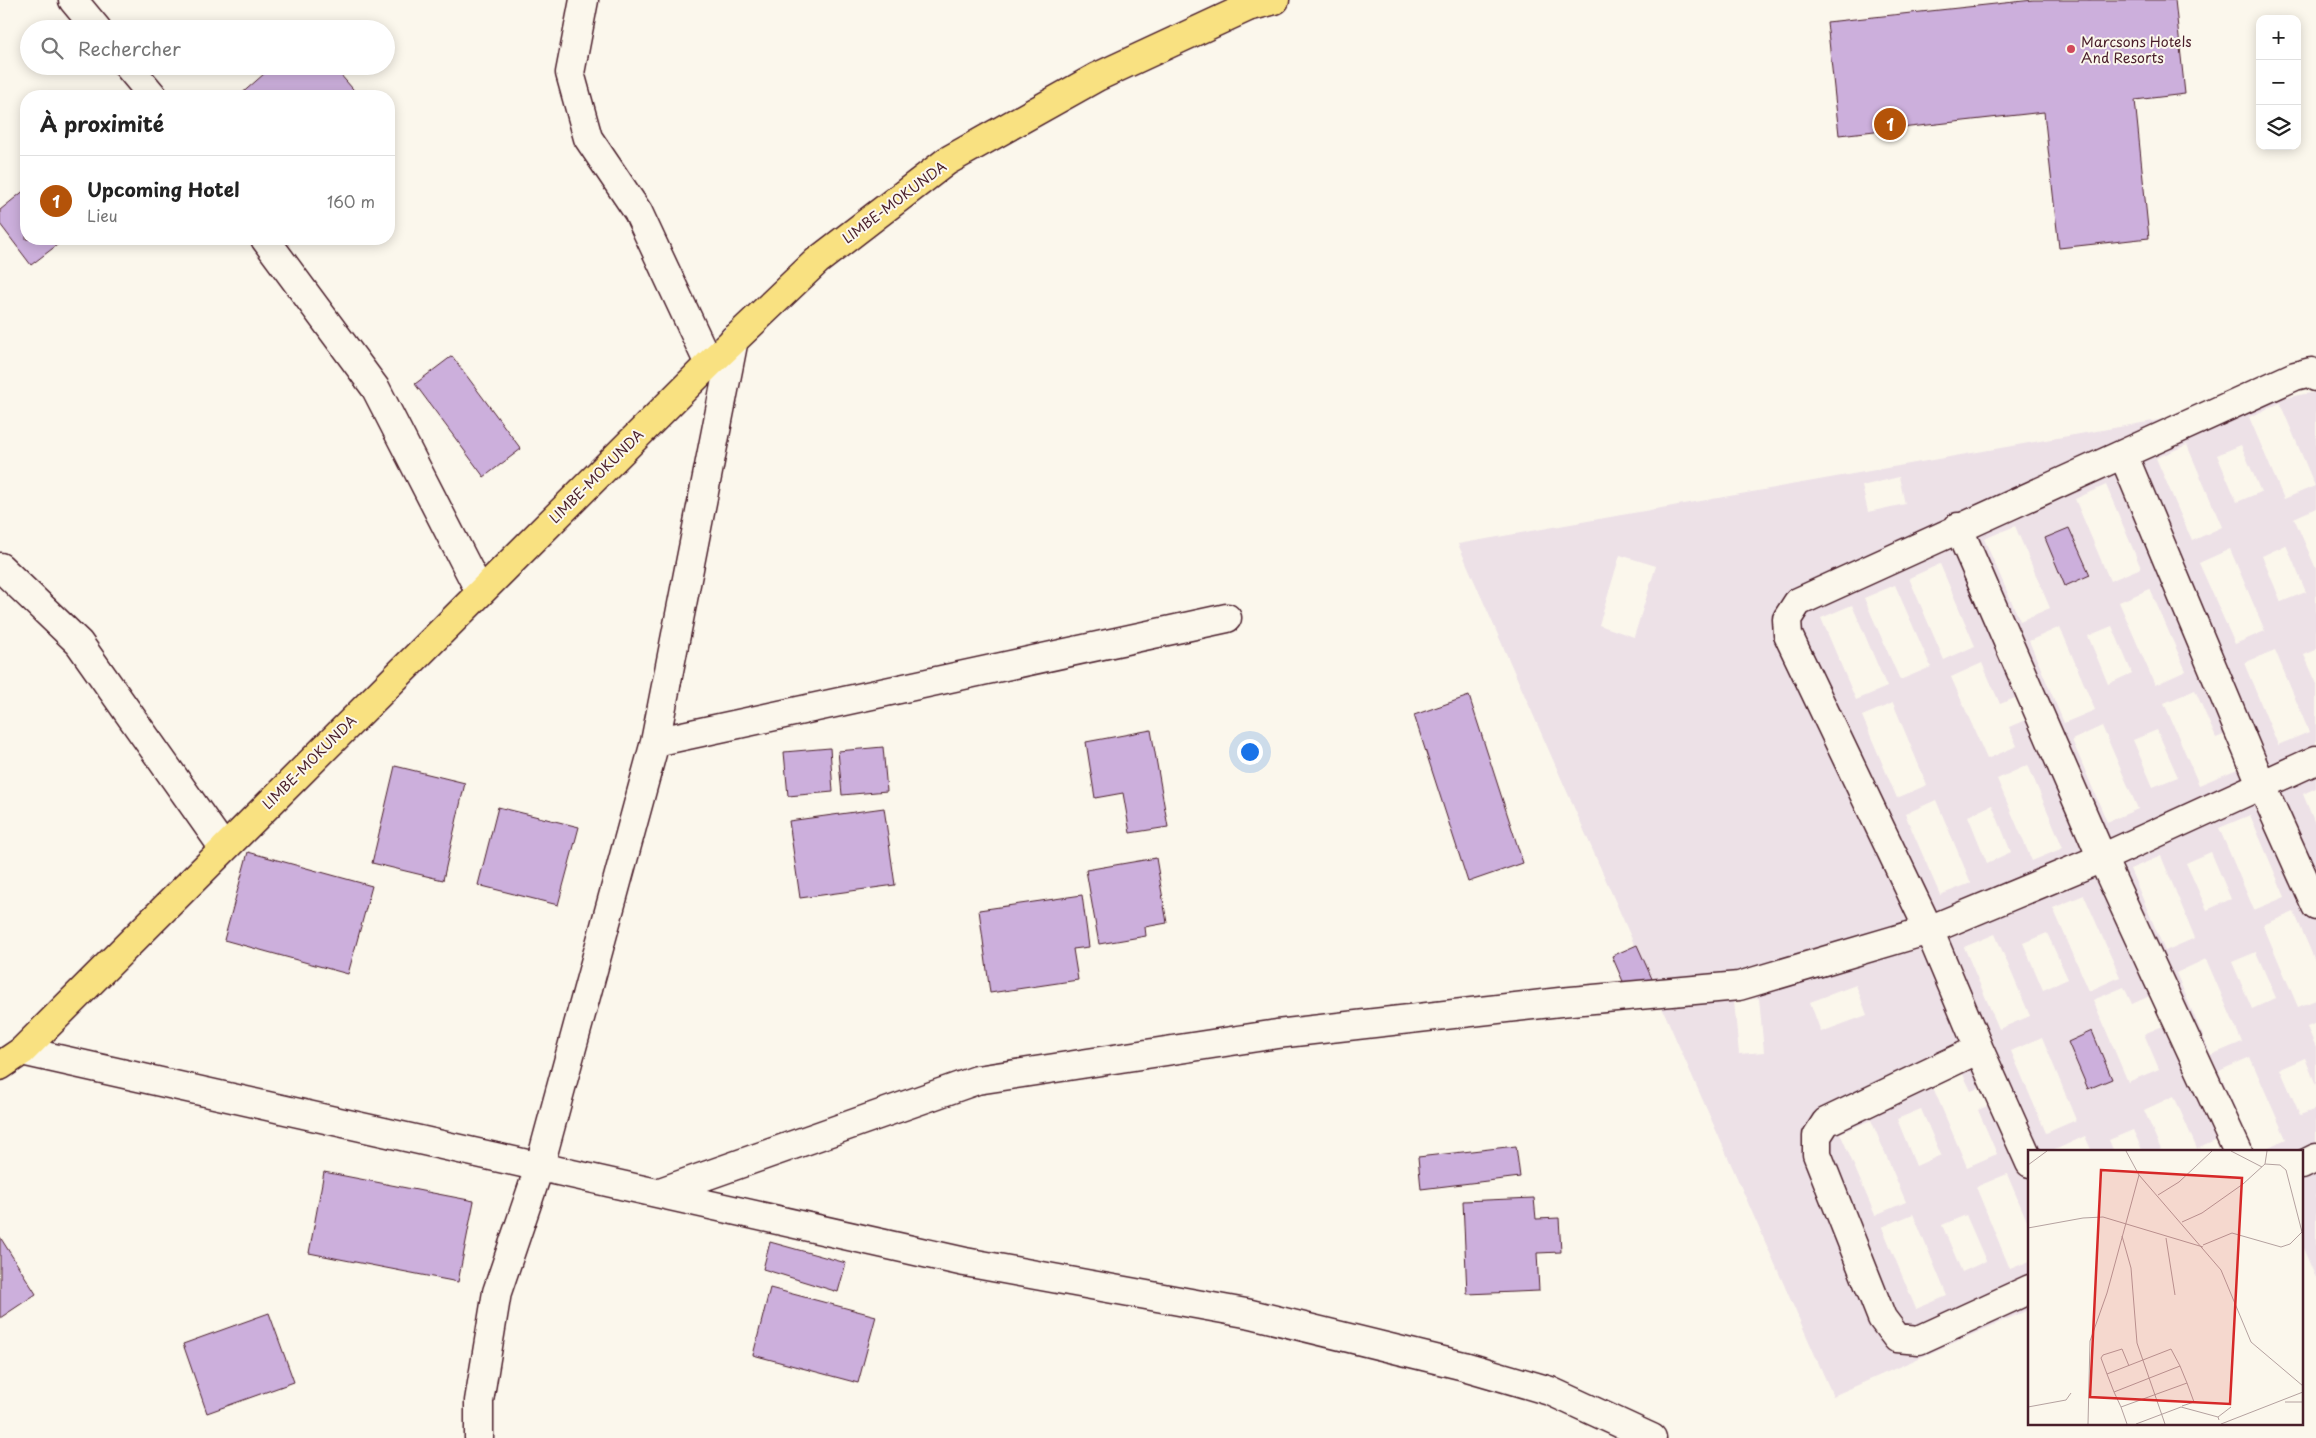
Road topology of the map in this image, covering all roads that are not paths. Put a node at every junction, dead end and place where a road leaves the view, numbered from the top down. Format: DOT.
graph roads {
  1 [pos="73,0"];
  2 [pos="584,0"];
  3 [pos="1276,0"];
  4 [pos="90,20"];
  5 [pos="136,75"];
  6 [pos="149,90"];
  7 [pos="269,245"];
  8 [pos="734,339"];
  9 [pos="709,364"];
  10 [pos="2316,377"];
  11 [pos="2123,454"];
  12 [pos="1958,527"];
  13 [pos="0,567"];
  14 [pos="480,592"];
  15 [pos="1227,618"];
  16 [pos="655,742"];
  17 [pos="2316,760"];
  18 [pos="2262,786"];
  19 [pos="223,847"];
  20 [pos="2102,858"];
  21 [pos="2316,906"];
  22 [pos="1929,930"];
  23 [pos="1979,1049"];
  24 [pos="22,1050"];
  25 [pos="0,1066"];
  26 [pos="2237,1150"];
  27 [pos="2316,1158"];
  28 [pos="2028,1159"];
  29 [pos="2304,1164"];
  30 [pos="540,1165"];
  31 [pos="660,1192"];
  32 [pos="2028,1291"];
  33 [pos="479,1438"];
  34 [pos="1652,1438"];
  1 -- 4 [label="street"];
  2 -- 9 [label="street"];
  3 -- 8 [label="main road, LIMBE-MOKUNDA"];
  5 -- 6 [label="street"];
  7 -- 14 [label="street"];
  8 -- 9 [label="main road, LIMBE-MOKUNDA"];
  8 -- 16 [label="street"];
  9 -- 14 [label="main road, LIMBE-MOKUNDA"];
  10 -- 11 [label="street"];
  11 -- 12 [label="street"];
  11 -- 18 [label="street"];
  12 -- 20 [label="street"];
  12 -- 22 [label="street"];
  13 -- 19 [label="street"];
  14 -- 19 [label="main road, LIMBE-MOKUNDA"];
  15 -- 16 [label="street"];
  16 -- 30 [label="street"];
  17 -- 18 [label="street"];
  18 -- 20 [label="street"];
  18 -- 21 [label="street"];
  19 -- 24 [label="main road, LIMBE-MOKUNDA"];
  20 -- 22 [label="street"];
  20 -- 26 [label="street"];
  22 -- 23 [label="street"];
  22 -- 31 [label="street"];
  23 -- 28 [label="street"];
  23 -- 32 [label="street"];
  24 -- 25 [label="main road, LIMBE-MOKUNDA"];
  24 -- 30 [label="street"];
  27 -- 29 [label="street"];
  30 -- 31 [label="street"];
  30 -- 33 [label="street"];
  31 -- 34 [label="street"];
}
